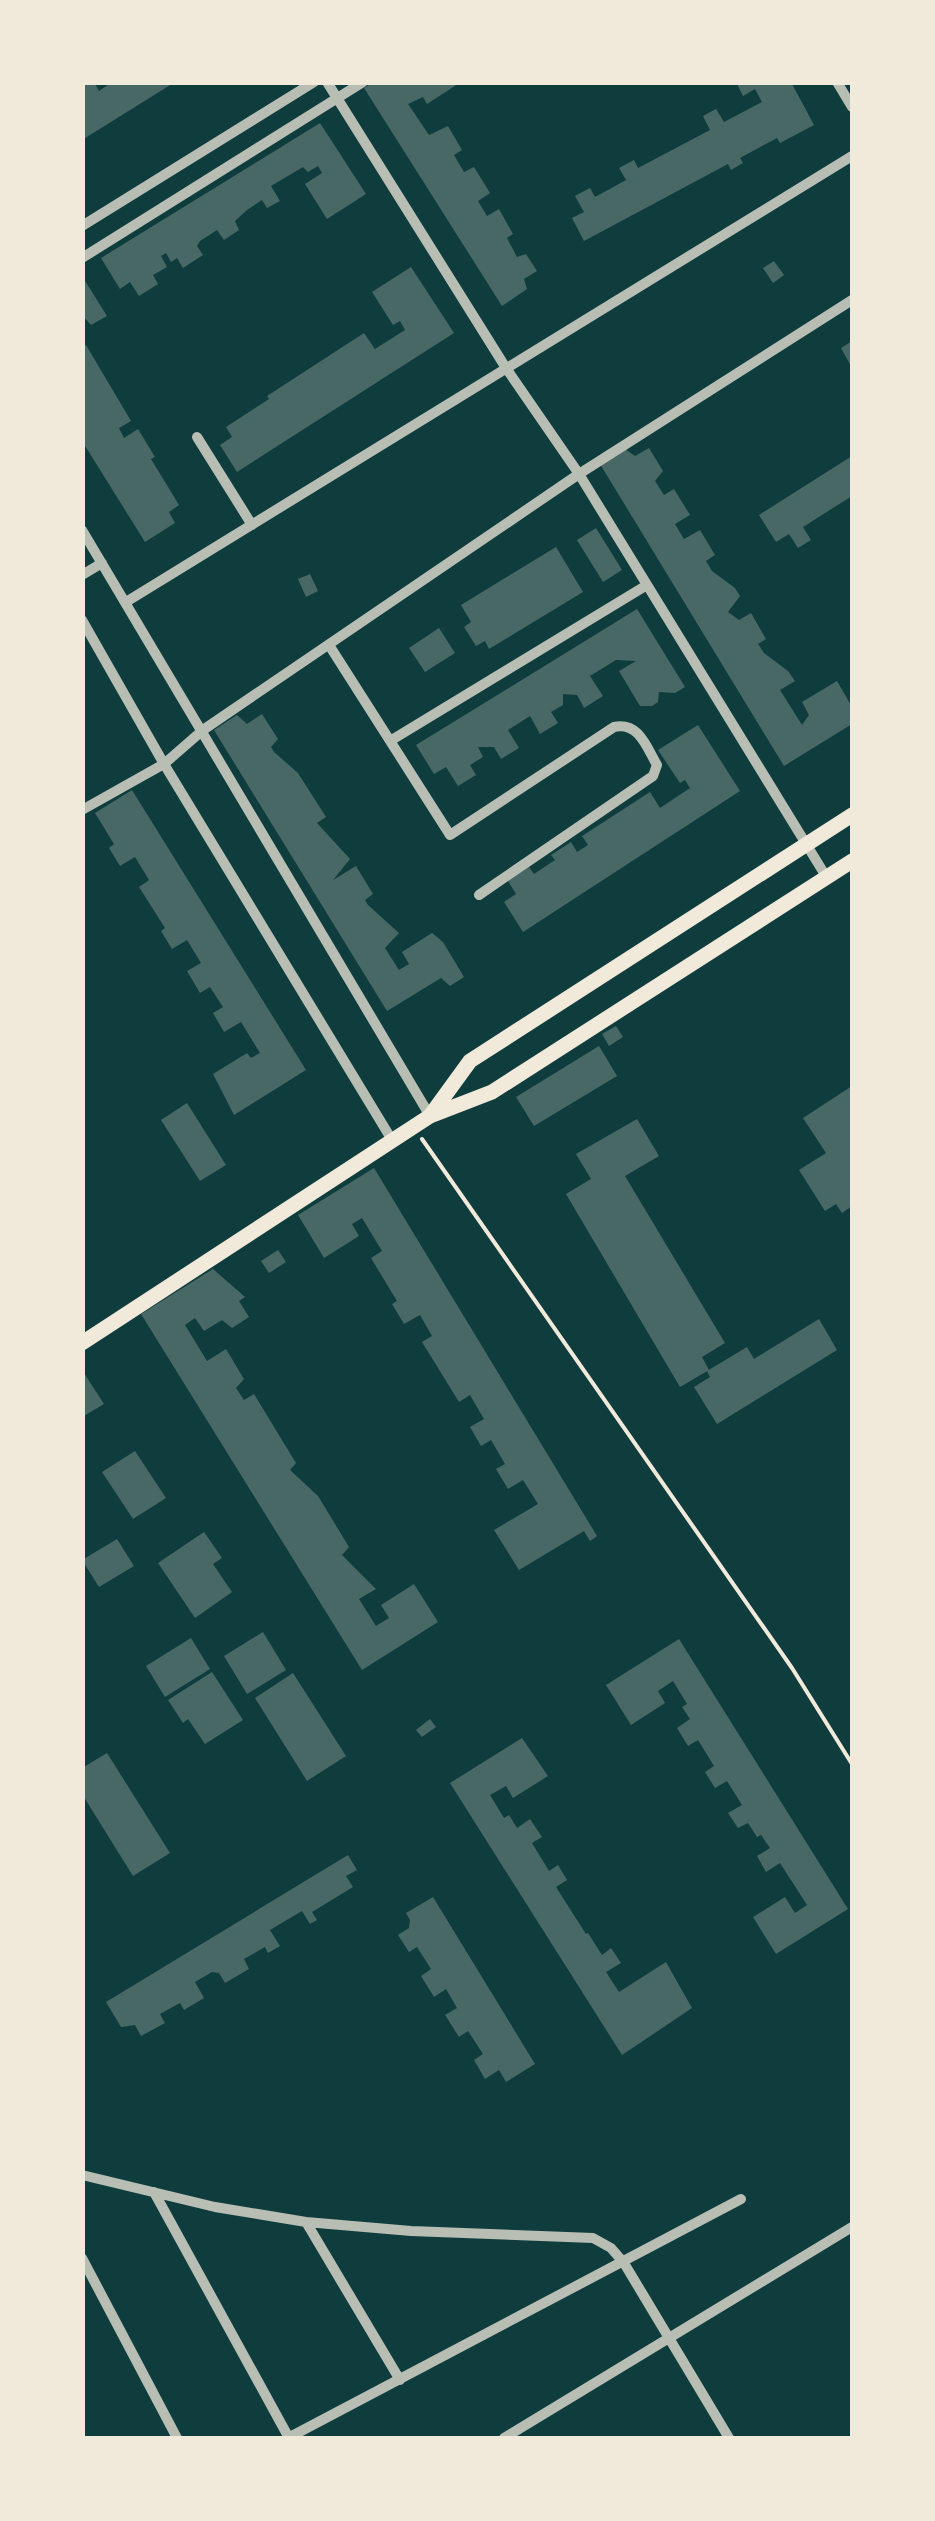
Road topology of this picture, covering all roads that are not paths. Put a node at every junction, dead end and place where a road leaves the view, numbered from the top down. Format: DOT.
graph roads {
  1 [pos="314,82"];
  2 [pos="327,82"];
  3 [pos="363,82"];
  4 [pos="837,82"];
  5 [pos="337,100"];
  6 [pos="852,108"];
  7 [pos="852,156"];
  8 [pos="82,226"];
  9 [pos="82,258"];
  10 [pos="852,300"];
  11 [pos="506,368"];
  12 [pos="197,437"];
  13 [pos="579,474"];
  14 [pos="252,525"];
  15 [pos="82,530"];
  16 [pos="102,563"];
  17 [pos="82,575"];
  18 [pos="647,585"];
  19 [pos="126,602"];
  20 [pos="82,620"];
  21 [pos="328,645"];
  22 [pos="203,730"];
  23 [pos="390,741"];
  24 [pos="164,764"];
  25 [pos="82,810"];
  26 [pos="852,815"];
  27 [pos="806,845"];
  28 [pos="852,861"];
  29 [pos="828,878"];
  30 [pos="479,894"];
  31 [pos="430,1116"];
  32 [pos="392,1140"];
  33 [pos="82,1343"];
  34 [pos="82,2175"];
  35 [pos="154,2192"];
  36 [pos="741,2199"];
  37 [pos="306,2222"];
  38 [pos="852,2227"];
  39 [pos="82,2258"];
  40 [pos="624,2263"];
  41 [pos="667,2338"];
  42 [pos="400,2380"];
  43 [pos="176,2438"];
  44 [pos="289,2438"];
  45 [pos="504,2438"];
  46 [pos="728,2438"];
  1 -- 8 [label="street"];
  2 -- 5 [label="street"];
  3 -- 5 [label="street"];
  4 -- 6 [label="street"];
  5 -- 9 [label="street"];
  5 -- 11 [label="street"];
  7 -- 11 [label="street"];
  10 -- 13 [label="street"];
  11 -- 13 [label="street"];
  11 -- 14 [label="street"];
  12 -- 14 [label="street"];
  13 -- 18 [label="street"];
  13 -- 21 [label="street"];
  14 -- 19 [label="street"];
  15 -- 16 [label="street"];
  16 -- 17 [label="street"];
  16 -- 19 [label="street"];
  18 -- 23 [label="street"];
  18 -- 27 [label="street"];
  19 -- 22 [label="street"];
  20 -- 24 [label="street"];
  21 -- 22 [label="street"];
  21 -- 23 [label="street"];
  22 -- 24 [label="street"];
  22 -- 31 [label="street"];
  23 -- 30 [label="street"];
  24 -- 25 [label="street"];
  24 -- 32 [label="street"];
  26 -- 27 [label="main road"];
  27 -- 29 [label="street"];
  27 -- 31 [label="main road"];
  28 -- 29 [label="main road"];
  29 -- 31 [label="main road"];
  31 -- 32 [label="main road"];
  32 -- 33 [label="main road"];
  34 -- 35 [label="street"];
  35 -- 37 [label="street"];
  35 -- 44 [label="street"];
  36 -- 40 [label="street"];
  37 -- 40 [label="street"];
  37 -- 42 [label="street"];
  38 -- 41 [label="street"];
  39 -- 43 [label="street"];
  40 -- 41 [label="street"];
  40 -- 42 [label="street"];
  41 -- 45 [label="street"];
  41 -- 46 [label="street"];
  42 -- 44 [label="street"];
}
